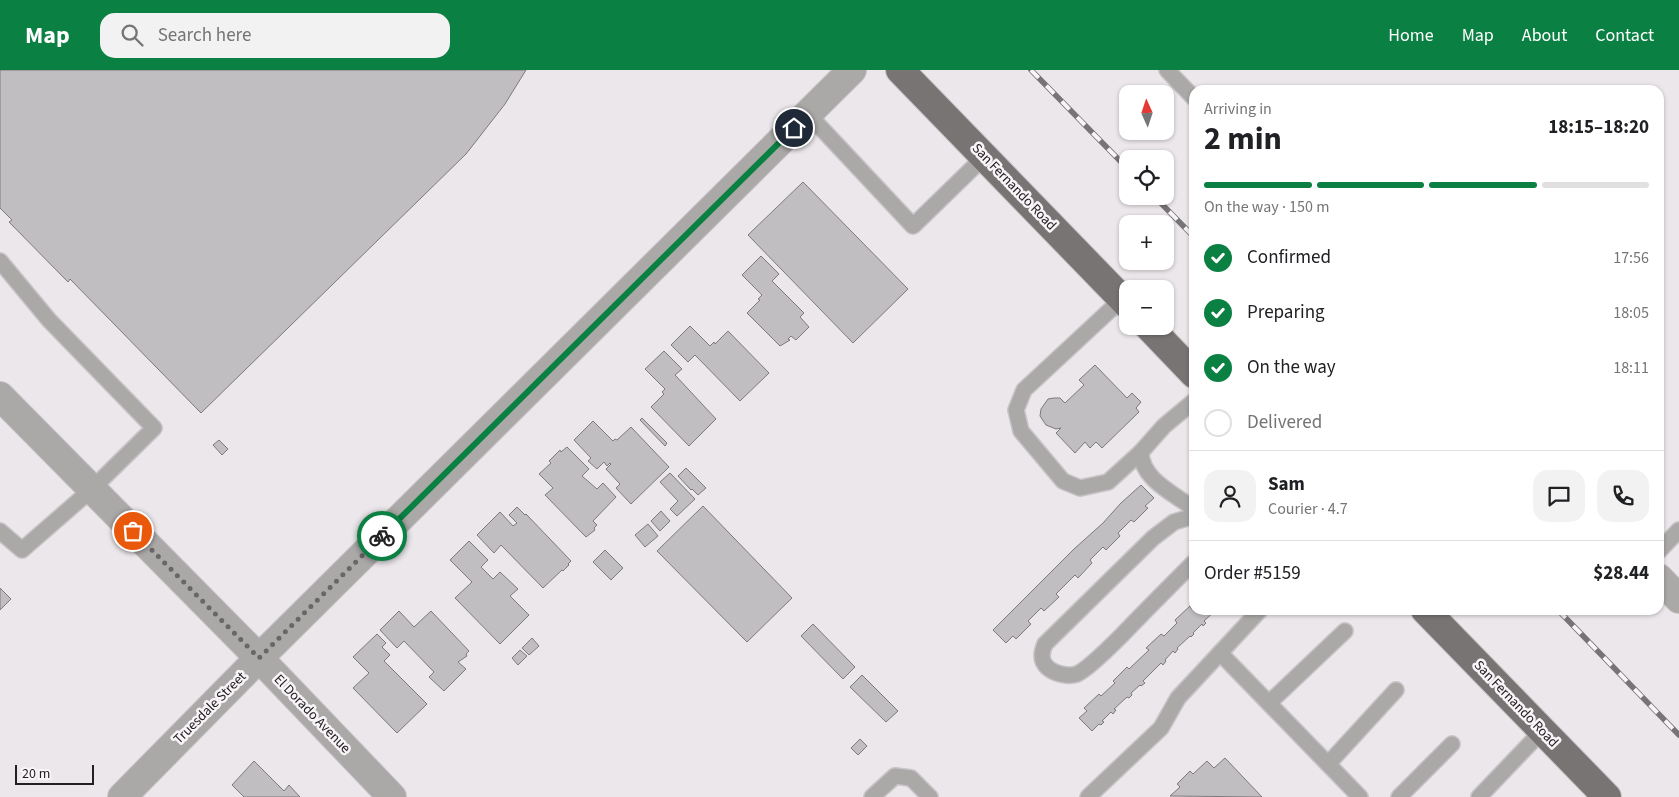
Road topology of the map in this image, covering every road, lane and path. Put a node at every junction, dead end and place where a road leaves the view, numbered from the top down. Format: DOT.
graph roads {
  1 [pos="852,70"];
  2 [pos="900,70"];
  3 [pos="1167,70"];
  4 [pos="1189,93"];
  5 [pos="808,114"];
  6 [pos="984,157"];
  7 [pos="0,262"];
  8 [pos="1119,296"];
  9 [pos="1119,307"];
  10 [pos="1157,335"];
  11 [pos="1189,369"];
  12 [pos="0,396"];
  13 [pos="1189,405"];
  14 [pos="1141,452"];
  15 [pos="92,489"];
  16 [pos="1189,505"];
  17 [pos="1189,518"];
  18 [pos="0,530"];
  19 [pos="1679,530"];
  20 [pos="1664,546"];
  21 [pos="1189,567"];
  22 [pos="1664,583"];
  23 [pos="1679,599"];
  24 [pos="1255,615"];
  25 [pos="1430,615"];
  26 [pos="1345,631"];
  27 [pos="1220,652"];
  28 [pos="259,658"];
  29 [pos="1396,690"];
  30 [pos="1269,703"];
  31 [pos="1542,731"];
  32 [pos="1452,744"];
  33 [pos="1328,764"];
  34 [pos="122,797"];
  35 [pos="392,797"];
  36 [pos="872,797"];
  37 [pos="930,797"];
  38 [pos="1088,797"];
  39 [pos="1360,797"];
  40 [pos="1399,797"];
  41 [pos="1479,797"];
  42 [pos="1607,797"];
  1 -- 5 [label="street, Truesdale Street"];
  2 -- 6 [label="main road, San Fernando Road"];
  3 -- 4 [label="lane"];
  5 -- 6 [label="lane"];
  5 -- 28 [label="street, Truesdale Street"];
  6 -- 8 [label="main road, San Fernando Road"];
  7 -- 15 [label="lane"];
  9 -- 14 [label="lane"];
  10 -- 11 [label="main road"];
  12 -- 15 [label="street, El Dorado Avenue"];
  13 -- 14 [label="lane"];
  14 -- 16 [label="lane"];
  15 -- 18 [label="lane"];
  15 -- 28 [label="street, El Dorado Avenue"];
  17 -- 21 [label="lane"];
  19 -- 20 [label="lane"];
  22 -- 23 [label="street"];
  24 -- 27 [label="lane"];
  25 -- 31 [label="main road, San Fernando Road"];
  26 -- 30 [label="lane"];
  27 -- 30 [label="lane"];
  27 -- 38 [label="lane"];
  28 -- 34 [label="street, Truesdale Street"];
  28 -- 35 [label="street, El Dorado Avenue"];
  29 -- 33 [label="lane"];
  30 -- 33 [label="lane"];
  31 -- 41 [label="lane"];
  31 -- 42 [label="main road, San Fernando Road"];
  32 -- 40 [label="lane"];
  33 -- 39 [label="lane"];
  36 -- 37 [label="lane"];
}
